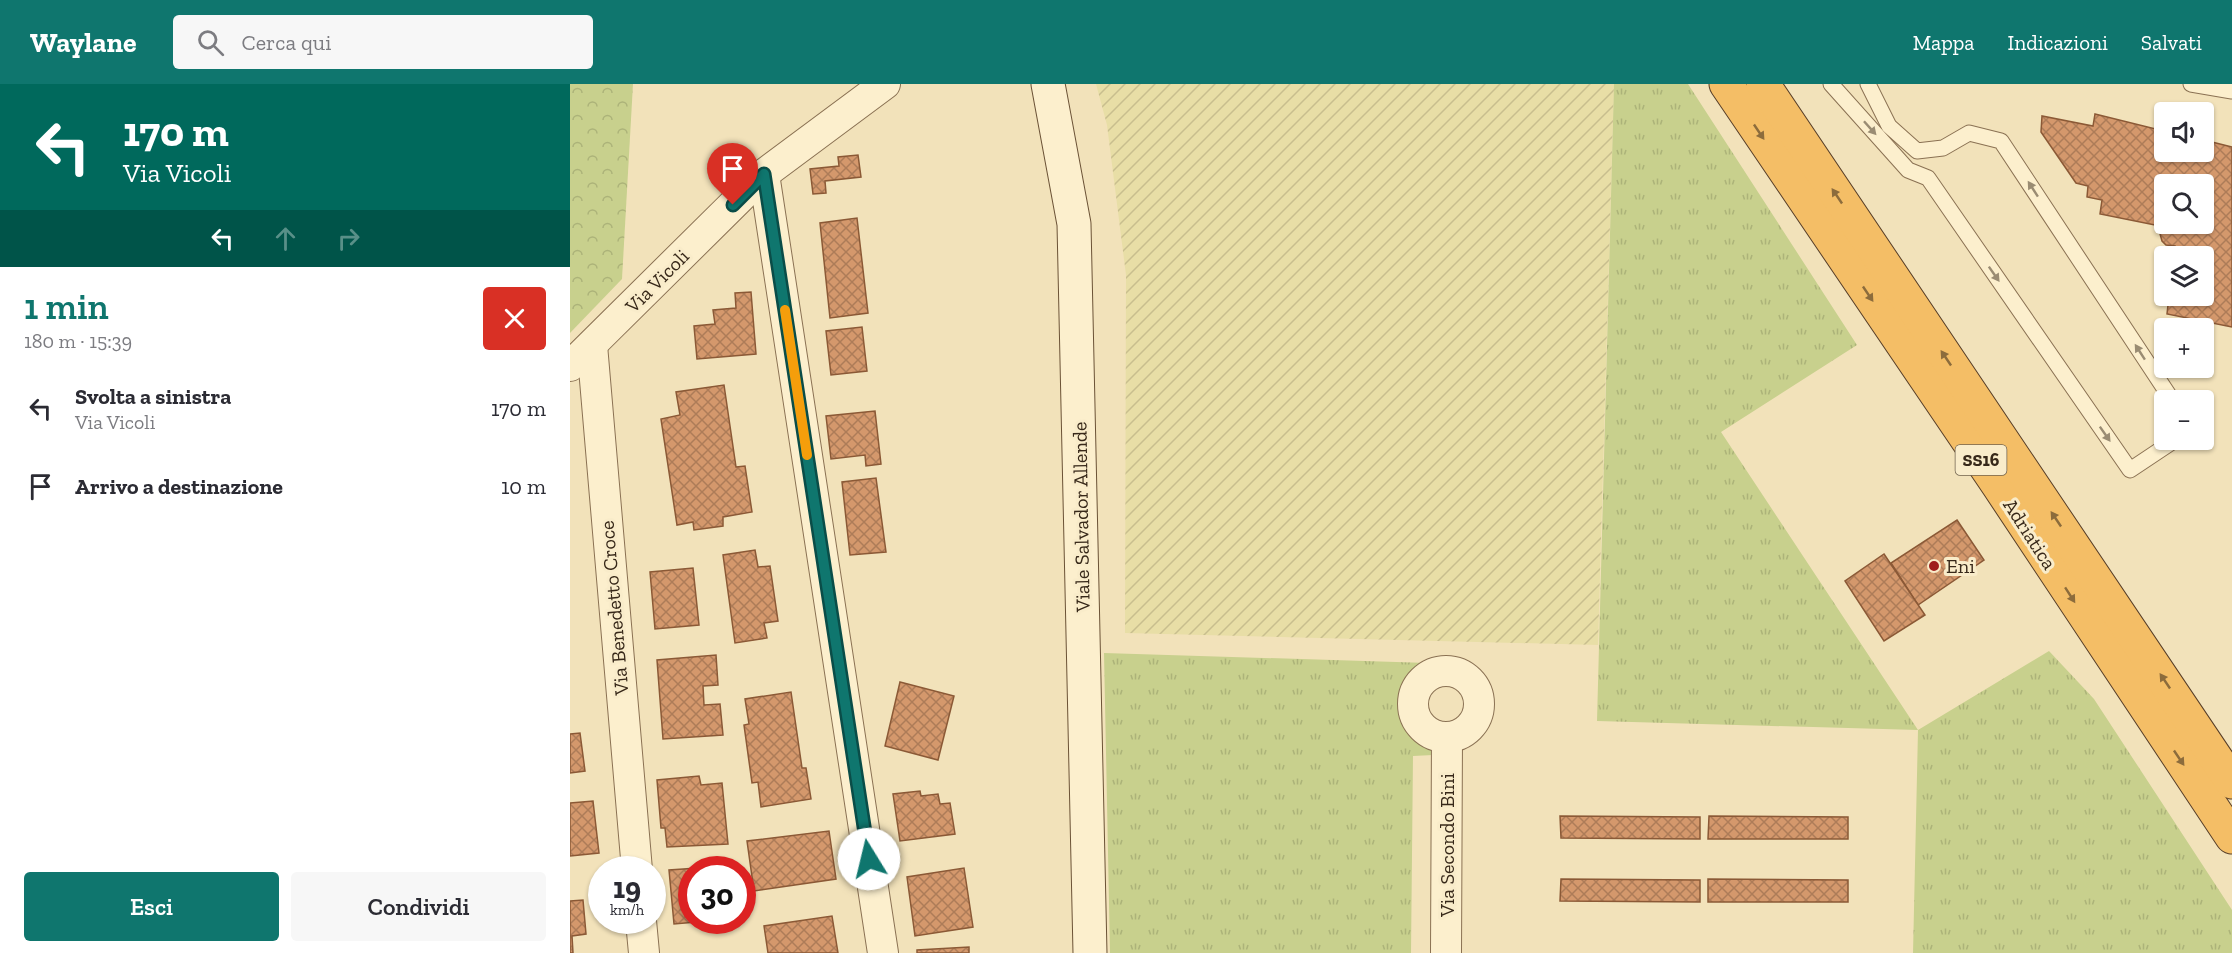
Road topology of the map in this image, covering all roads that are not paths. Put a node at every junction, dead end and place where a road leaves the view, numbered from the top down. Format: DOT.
graph roads {
  1 [pos="885,84"];
  2 [pos="1048,84"];
  3 [pos="1726,84"];
  4 [pos="1763,84"];
  5 [pos="1831,84"];
  6 [pos="1868,84"];
  7 [pos="2191,84"];
  8 [pos="2232,91"];
  9 [pos="764,174"];
  10 [pos="592,345"];
  11 [pos="570,366"];
  12 [pos="2165,390"];
  13 [pos="2160,450"];
  14 [pos="1447,737"];
  15 [pos="2232,782"];
  16 [pos="2232,837"];
  17 [pos="636,856"];
  18 [pos="642,934"];
  19 [pos="644,953"];
  20 [pos="883,953"];
  21 [pos="1090,953"];
  22 [pos="1446,953"];
  1 -- 9 [label="street, Via Vicoli"];
  2 -- 21 [label="main road, Viale Salvador Allende"];
  3 -- 16 [label="highway, Adriatica / SS16, one-way"];
  15 -- 4 [label="highway, Adriatica / SS16, one-way"];
  5 -- 13 [label="lane, one-way"];
  12 -- 6 [label="lane, one-way"];
  7 -- 8 [label="lane"];
  9 -- 10 [label="street, Via Vicoli"];
  9 -- 20 [label="street"];
  10 -- 11 [label="street, Via Vicoli"];
  10 -- 17 [label="street, Via Benedetto Croce"];
  14 -- 22 [label="street, Via Secondo Bini"];
  18 -- 19 [label="street"];
}
